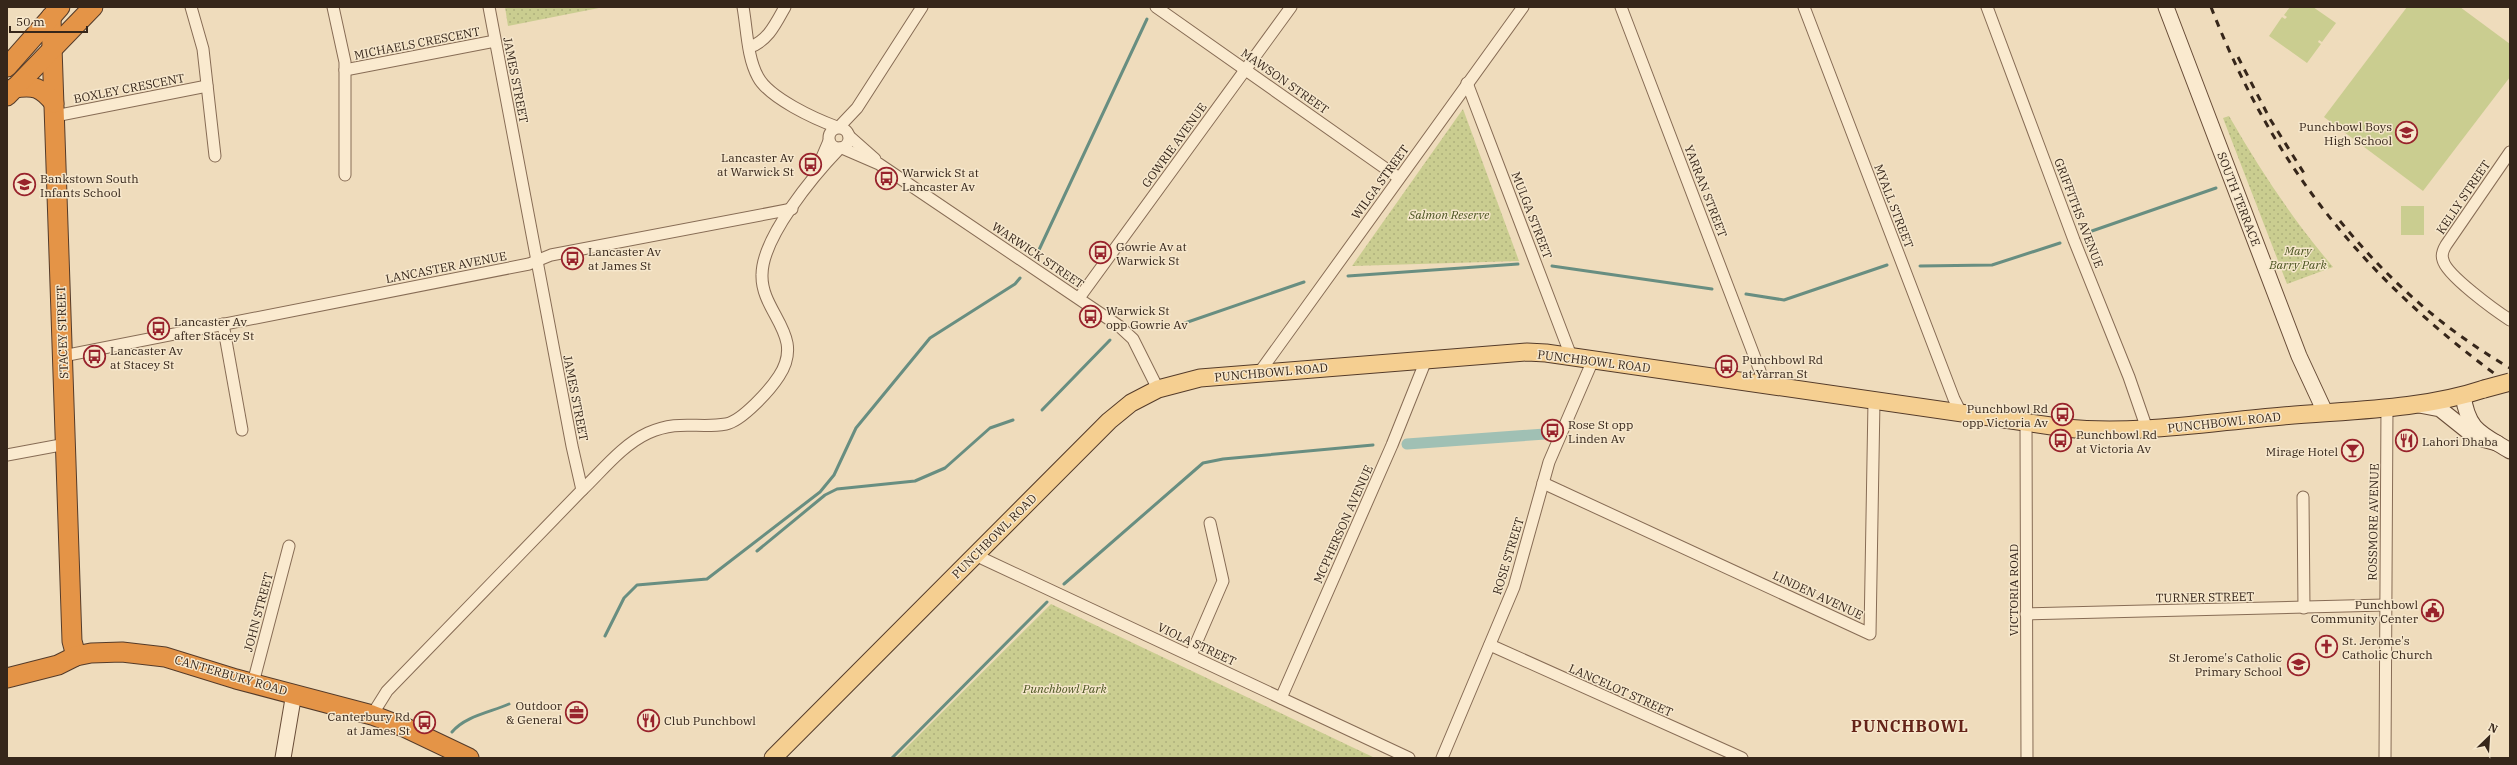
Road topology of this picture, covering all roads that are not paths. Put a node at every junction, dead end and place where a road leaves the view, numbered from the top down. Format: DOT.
graph roads {
  1 [pos="93,7"];
  2 [pos="191,7"];
  3 [pos="333,7"];
  4 [pos="489,7"];
  5 [pos="743,7"];
  6 [pos="785,7"];
  7 [pos="922,7"];
  8 [pos="1156,7"];
  9 [pos="1291,7"];
  10 [pos="1523,7"];
  11 [pos="1620,7"];
  12 [pos="1804,7"];
  13 [pos="1987,7"];
  14 [pos="2166,7"];
  15 [pos="54,10"];
  16 [pos="495,41"];
  17 [pos="750,47"];
  18 [pos="52,48"];
  19 [pos="7,67"];
  20 [pos="1245,69"];
  21 [pos="345,70"];
  22 [pos="1467,83"];
  23 [pos="207,86"];
  24 [pos="10,92"];
  25 [pos="857,108"];
  26 [pos="55,109"];
  27 [pos="806,115"];
  28 [pos="838,127"];
  29 [pos="849,135"];
  30 [pos="829,139"];
  31 [pos="841,148"];
  32 [pos="2510,152"];
  33 [pos="215,156"];
  34 [pos="879,164"];
  35 [pos="815,174"];
  36 [pos="345,175"];
  37 [pos="1399,178"];
  38 [pos="792,209"];
  39 [pos="537,260"];
  40 [pos="1079,298"];
  41 [pos="2510,320"];
  42 [pos="223,324"];
  43 [pos="63,356"];
  44 [pos="1571,356"];
  45 [pos="1426,360"];
  46 [pos="1593,360"];
  47 [pos="1259,373"];
  48 [pos="2510,382"];
  49 [pos="1763,384"];
  50 [pos="1158,389"];
  51 [pos="2463,395"];
  52 [pos="1874,401"];
  53 [pos="2411,404"];
  54 [pos="2387,406"];
  55 [pos="2325,412"];
  56 [pos="1961,413"];
  57 [pos="2026,422"];
  58 [pos="2146,429"];
  59 [pos="242,430"];
  60 [pos="66,444"];
  61 [pos="2504,447"];
  62 [pos="7,455"];
  63 [pos="1543,482"];
  64 [pos="582,490"];
  65 [pos="2303,497"];
  66 [pos="1210,523"];
  67 [pos="289,546"];
  68 [pos="975,555"];
  69 [pos="2385,605"];
  70 [pos="2304,608"];
  71 [pos="2026,614"];
  72 [pos="1490,645"];
  73 [pos="76,656"];
  74 [pos="1191,656"];
  75 [pos="7,666"];
  76 [pos="7,678"];
  77 [pos="253,683"];
  78 [pos="294,693"];
  79 [pos="1281,698"];
  80 [pos="372,715"];
  81 [pos="283,758"];
  82 [pos="470,758"];
  83 [pos="773,758"];
  84 [pos="1409,758"];
  85 [pos="1442,758"];
  86 [pos="1742,758"];
  87 [pos="2027,758"];
  88 [pos="2385,758"];
  1 -- 18 [label="highway"];
  2 -- 23 [label="street"];
  3 -- 21 [label="street, MICHAELS CRESCENT"];
  4 -- 16 [label="street, JAMES STREET"];
  5 -- 17 [label="street"];
  6 -- 17 [label="street"];
  7 -- 25 [label="street"];
  8 -- 20 [label="street, MAWSON STREET"];
  9 -- 20 [label="street, GOWRIE AVENUE"];
  10 -- 22 [label="street, WILGA STREET"];
  11 -- 49 [label="street, YARRAN STREET"];
  12 -- 56 [label="street, MYALL STREET"];
  13 -- 58 [label="street, GRIFFITHS AVENUE"];
  14 -- 55 [label="street, SOUTH TERRACE"];
  15 -- 18 [label="highway, STACEY STREET"];
  15 -- 19 [label="highway"];
  16 -- 21 [label="street, MICHAELS CRESCENT"];
  16 -- 39 [label="street, JAMES STREET"];
  17 -- 27 [label="street"];
  18 -- 24 [label="highway"];
  18 -- 26 [label="highway, STACEY STREET"];
  20 -- 37 [label="street, MAWSON STREET"];
  20 -- 40 [label="street, GOWRIE AVENUE"];
  21 -- 36 [label="street, MICHAELS CRESCENT"];
  22 -- 37 [label="street, WILGA STREET"];
  22 -- 44 [label="street, MULGA STREET"];
  23 -- 26 [label="street, BOXLEY CRESCENT"];
  23 -- 33 [label="street"];
  24 -- 26 [label="highway"];
  25 -- 28 [label="street"];
  25 -- 29 [label="street"];
  26 -- 43 [label="highway, STACEY STREET"];
  27 -- 28 [label="street"];
  27 -- 30 [label="street"];
  28 -- 29 [label="street"];
  28 -- 30 [label="street"];
  29 -- 31 [label="street"];
  29 -- 34 [label="street, WARWICK STREET"];
  30 -- 31 [label="street"];
  30 -- 35 [label="street"];
  31 -- 34 [label="street, WARWICK STREET"];
  31 -- 35 [label="street"];
  32 -- 41 [label="street, KELLY STREET"];
  34 -- 40 [label="street, WARWICK STREET"];
  35 -- 38 [label="street"];
  37 -- 47 [label="street, WILGA STREET"];
  38 -- 39 [label="street, LANCASTER AVENUE"];
  38 -- 64 [label="street"];
  39 -- 42 [label="street, LANCASTER AVENUE"];
  39 -- 64 [label="street, JAMES STREET"];
  40 -- 50 [label="street, WARWICK STREET"];
  42 -- 43 [label="street, LANCASTER AVENUE"];
  42 -- 59 [label="street"];
  43 -- 60 [label="highway, STACEY STREET"];
  44 -- 45 [label="main road, PUNCHBOWL ROAD"];
  44 -- 46 [label="main road, PUNCHBOWL ROAD"];
  45 -- 47 [label="main road, PUNCHBOWL ROAD"];
  45 -- 79 [label="street, MCPHERSON AVENUE"];
  46 -- 49 [label="main road, PUNCHBOWL ROAD"];
  46 -- 63 [label="street, ROSE STREET"];
  47 -- 50 [label="main road, PUNCHBOWL ROAD"];
  48 -- 51 [label="main road, PUNCHBOWL ROAD, bridge"];
  49 -- 52 [label="main road, PUNCHBOWL ROAD"];
  50 -- 68 [label="main road, PUNCHBOWL ROAD"];
  51 -- 53 [label="main road, PUNCHBOWL ROAD"];
  51 -- 61 [label="street"];
  52 -- 56 [label="main road, PUNCHBOWL ROAD"];
  52 -- 63 [label="street, LINDEN AVENUE"];
  53 -- 54 [label="main road, PUNCHBOWL ROAD"];
  53 -- 61 [label="street"];
  54 -- 55 [label="main road, PUNCHBOWL ROAD"];
  54 -- 69 [label="street, ROSSMORE AVENUE"];
  55 -- 58 [label="main road, PUNCHBOWL ROAD"];
  56 -- 57 [label="main road, PUNCHBOWL ROAD"];
  57 -- 58 [label="main road, PUNCHBOWL ROAD"];
  57 -- 71 [label="street, VICTORIA ROAD"];
  60 -- 62 [label="street"];
  60 -- 73 [label="highway, STACEY STREET"];
  63 -- 72 [label="street, ROSE STREET"];
  64 -- 80 [label="street"];
  65 -- 70 [label="street"];
  66 -- 74 [label="street"];
  67 -- 77 [label="street, JOHN STREET"];
  68 -- 74 [label="street, VIOLA STREET"];
  68 -- 83 [label="main road, PUNCHBOWL ROAD"];
  69 -- 70 [label="street, TURNER STREET"];
  69 -- 88 [label="street, ROSSMORE AVENUE"];
  70 -- 71 [label="street, TURNER STREET"];
  71 -- 87 [label="street, VICTORIA ROAD"];
  72 -- 85 [label="street, ROSE STREET"];
  72 -- 86 [label="street, LANCELOT STREET"];
  73 -- 75 [label="highway, CANTERBURY ROAD"];
  73 -- 76 [label="highway, CANTERBURY ROAD"];
  73 -- 77 [label="highway, CANTERBURY ROAD"];
  74 -- 79 [label="street, VIOLA STREET"];
  77 -- 78 [label="highway, CANTERBURY ROAD"];
  78 -- 80 [label="highway, CANTERBURY ROAD"];
  78 -- 81 [label="street"];
  79 -- 84 [label="street, VIOLA STREET"];
  80 -- 82 [label="highway, CANTERBURY ROAD"];
}
